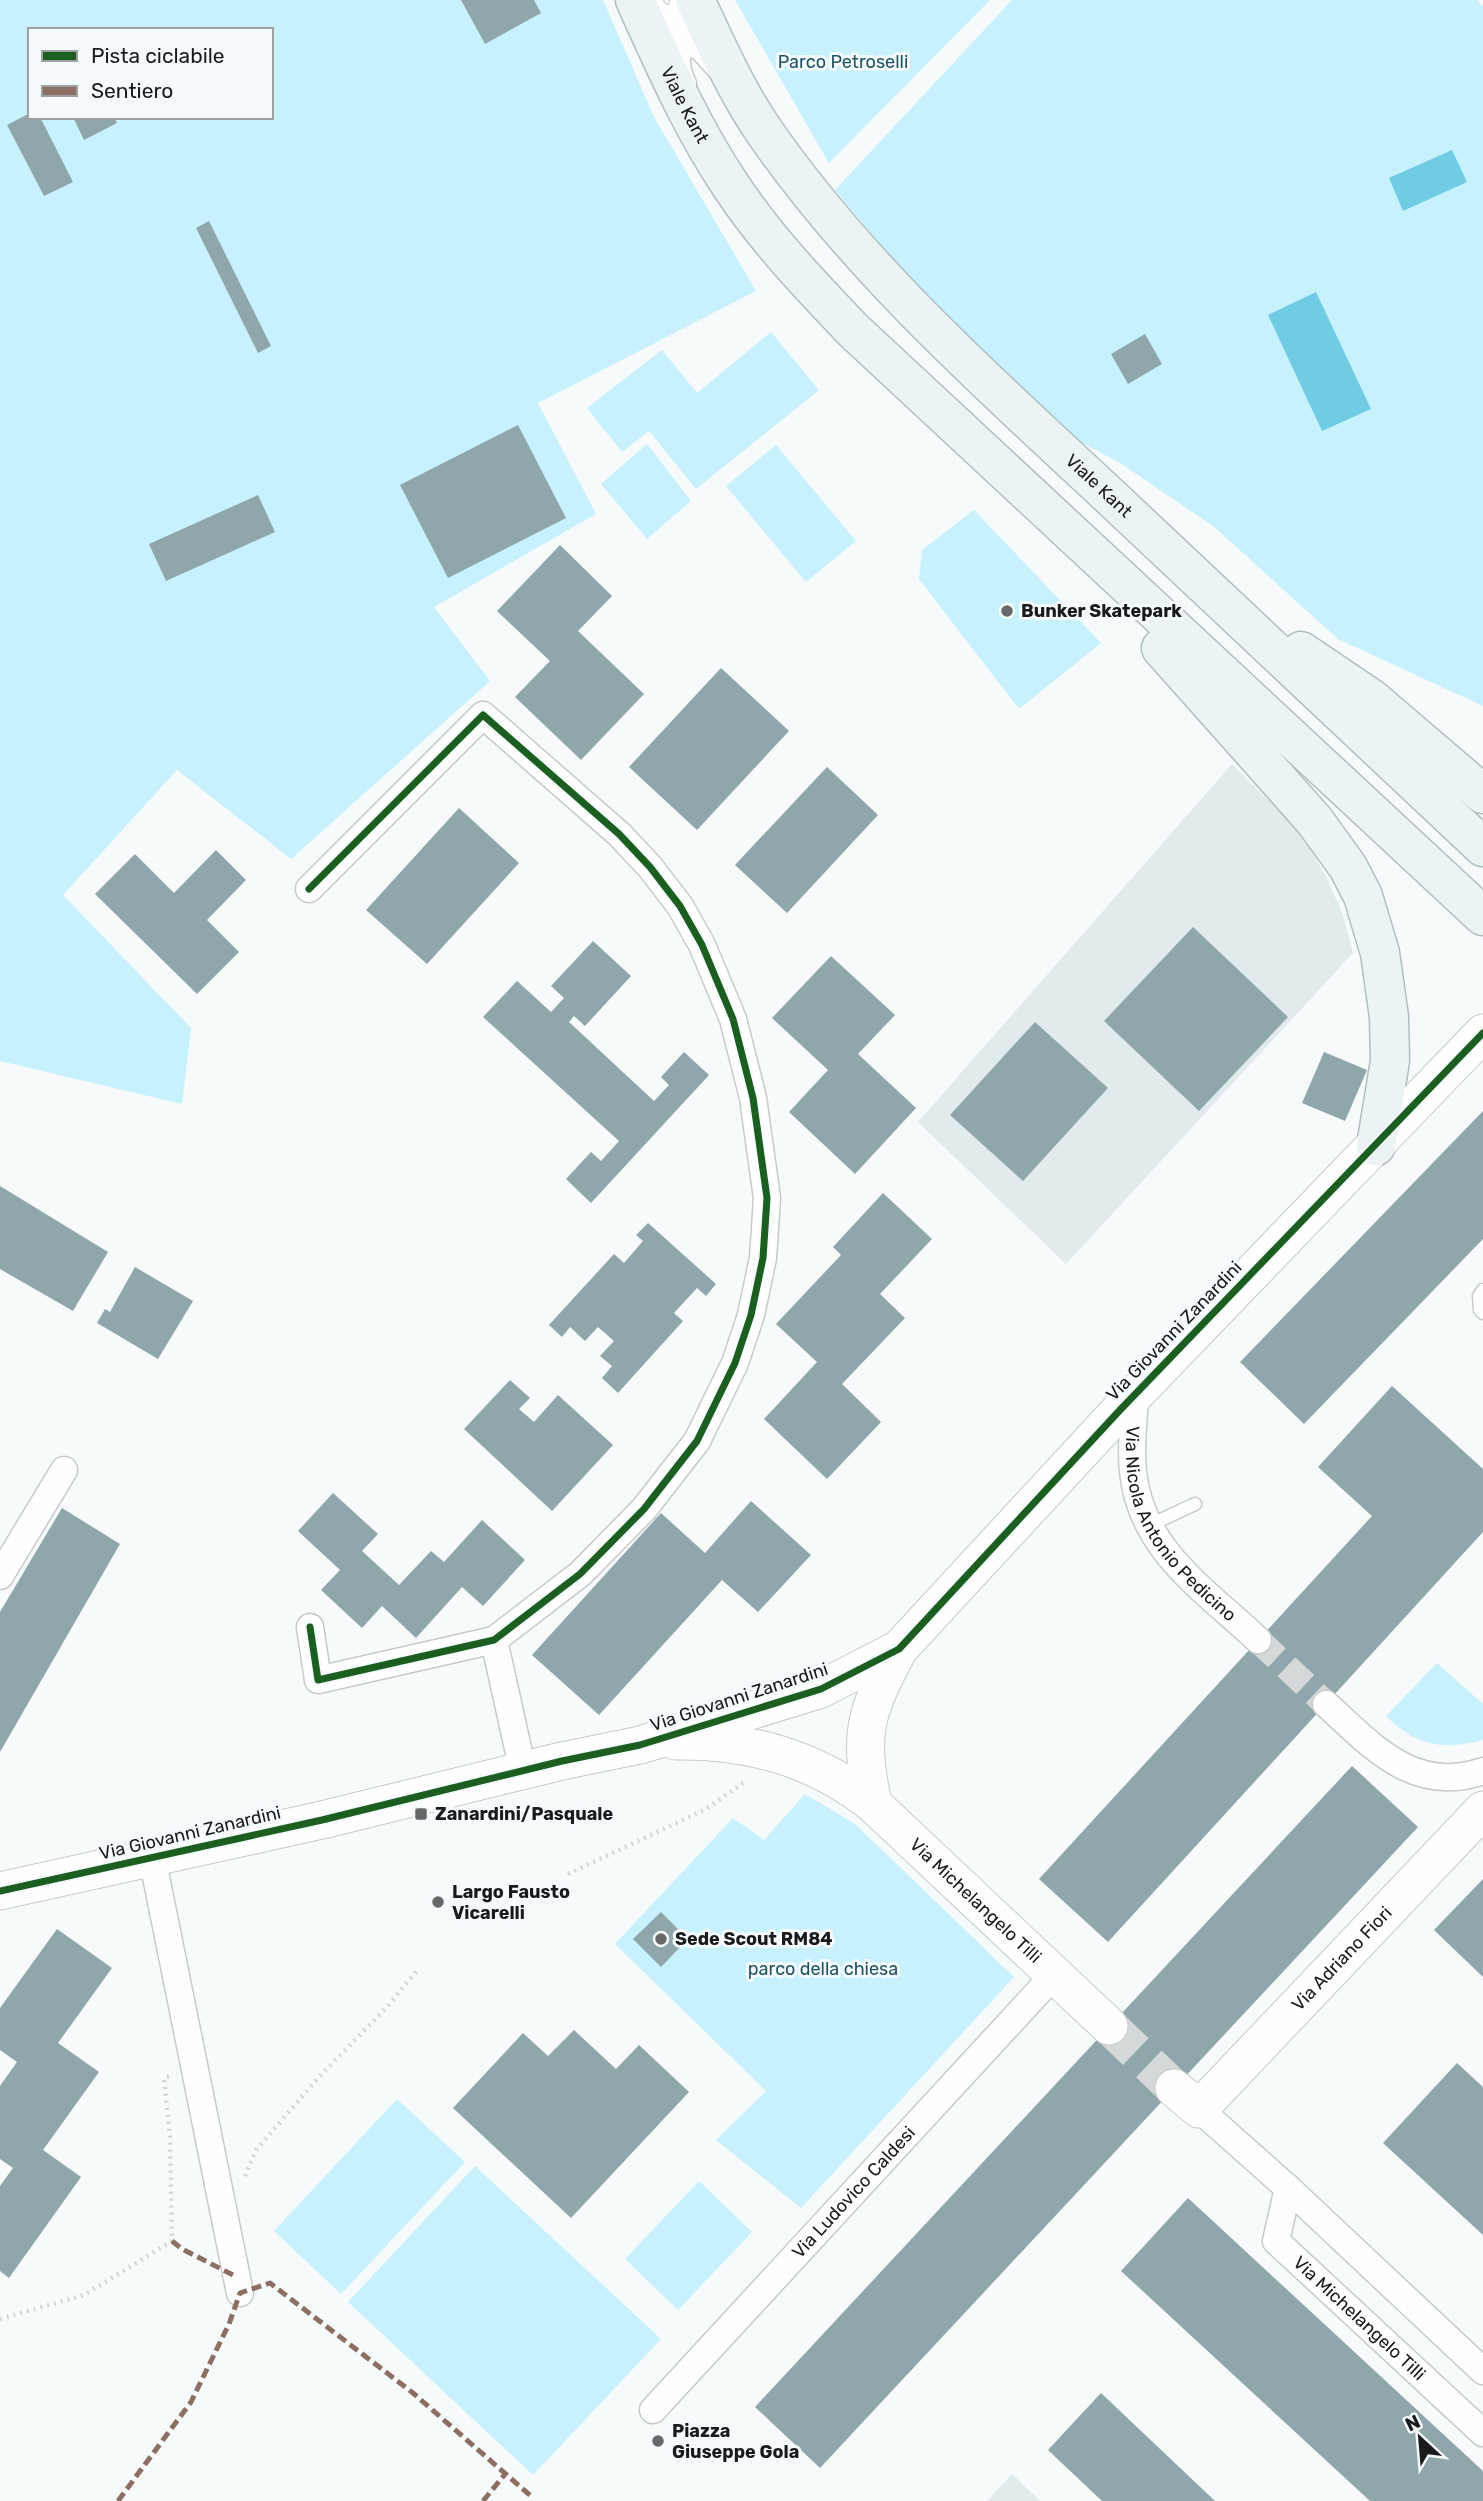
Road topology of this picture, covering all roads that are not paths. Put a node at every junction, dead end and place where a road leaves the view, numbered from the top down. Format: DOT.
graph roads {
  1 [pos="637,0"];
  2 [pos="689,0"];
  3 [pos="695,0"];
  4 [pos="743,97"];
  5 [pos="743,202"];
  6 [pos="1097,558"];
  7 [pos="1225,604"];
  8 [pos="1483,794"];
  9 [pos="1483,847"];
  10 [pos="309,889"];
  11 [pos="1483,916"];
  12 [pos="1483,1033"];
  13 [pos="1376,1146"];
  14 [pos="1483,1290"];
  15 [pos="1483,1313"];
  16 [pos="1135,1395"];
  17 [pos="64,1470"];
  18 [pos="1195,1504"];
  19 [pos="1148,1526"];
  20 [pos="0,1576"];
  21 [pos="310,1627"];
  22 [pos="494,1640"];
  23 [pos="1258,1640"];
  24 [pos="899,1649"];
  25 [pos="1326,1704"];
  26 [pos="640,1745"];
  27 [pos="1483,1771"];
  28 [pos="523,1772"];
  29 [pos="873,1804"];
  30 [pos="1483,1810"];
  31 [pos="152,1857"];
  32 [pos="0,1879"];
  33 [pos="49,1881"];
  34 [pos="0,1891"];
  35 [pos="1055,1974"];
  36 [pos="1109,2026"];
  37 [pos="1187,2098"];
  38 [pos="1288,2188"];
  39 [pos="240,2293"];
  40 [pos="1483,2371"];
  41 [pos="653,2410"];
  42 [pos="1483,2433"];
  1 -- 2 [label="street, Viale Kant"];
  1 -- 5 [label="main road, Viale Kant"];
  3 -- 4 [label="main road, Viale Kant"];
  4 -- 5 [label="street, Viale Kant"];
  4 -- 7 [label="main road, Viale Kant"];
  5 -- 6 [label="main road, Viale Kant"];
  6 -- 11 [label="main road, Viale Kant"];
  6 -- 13 [label="main road"];
  7 -- 8 [label="main road"];
  7 -- 9 [label="main road, Viale Kant"];
  10 -- 22 [label="street"];
  12 -- 13 [label="street, Via Giovanni Zanardini"];
  13 -- 16 [label="street, Via Giovanni Zanardini"];
  14 -- 15 [label="lane"];
  16 -- 19 [label="street, Via Nicola Antonio Pedicino"];
  16 -- 24 [label="street, Via Giovanni Zanardini"];
  17 -- 20 [label="street"];
  18 -- 19 [label="lane"];
  19 -- 23 [label="street, Via Nicola Antonio Pedicino"];
  21 -- 22 [label="street"];
  22 -- 28 [label="street"];
  24 -- 26 [label="street, Via Giovanni Zanardini"];
  24 -- 29 [label="street"];
  25 -- 27 [label="street"];
  26 -- 28 [label="street, Via Giovanni Zanardini"];
  26 -- 29 [label="street, Via Michelangelo Tilli"];
  28 -- 31 [label="street, Via Giovanni Zanardini"];
  29 -- 35 [label="street, Via Michelangelo Tilli"];
  30 -- 37 [label="street, Via Adriano Fiori"];
  31 -- 33 [label="street, Via Giovanni Zanardini"];
  31 -- 39 [label="street"];
  32 -- 33 [label="street"];
  33 -- 34 [label="street, Via Giovanni Zanardini"];
  35 -- 36 [label="street, Via Michelangelo Tilli"];
  35 -- 41 [label="street, Via Ludovico Caldesi"];
  37 -- 38 [label="street"];
  38 -- 40 [label="street"];
  38 -- 42 [label="street, Via Michelangelo Tilli"];
}
